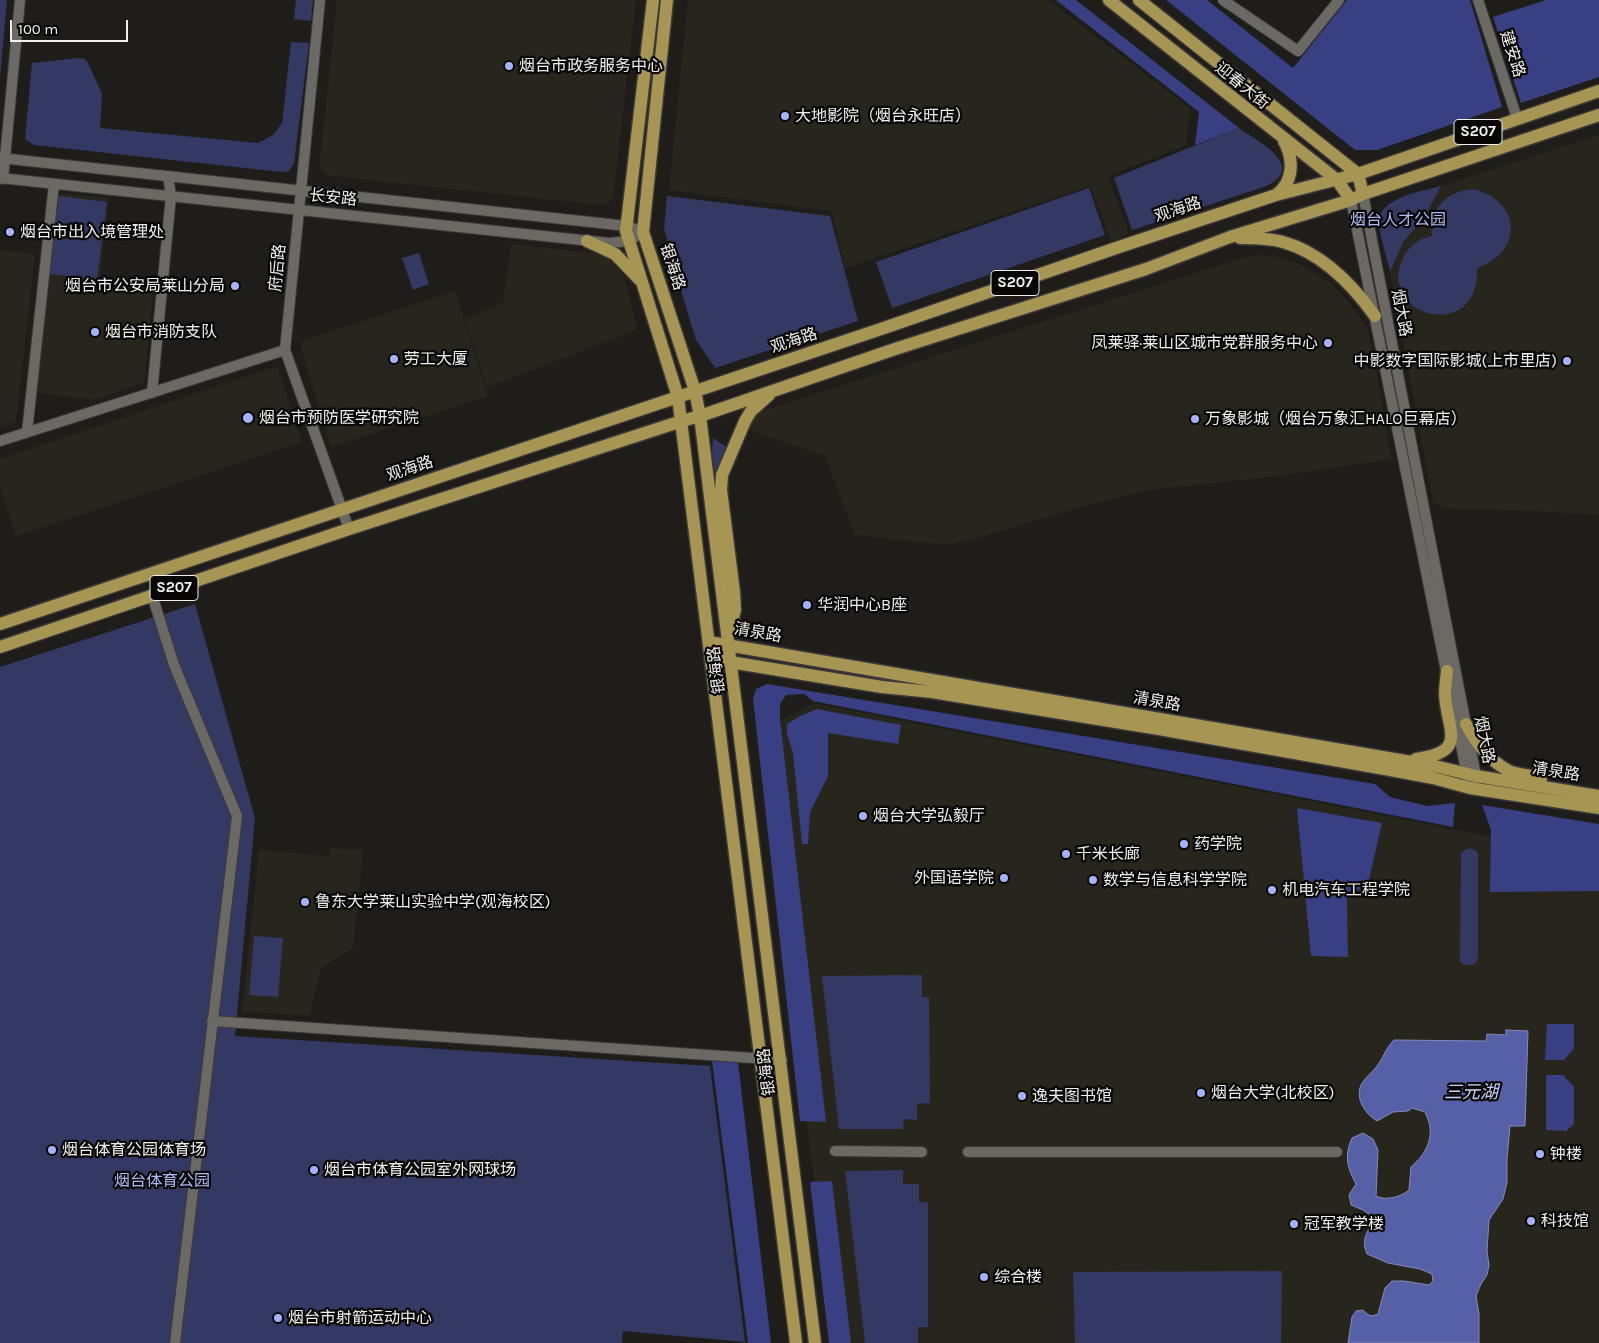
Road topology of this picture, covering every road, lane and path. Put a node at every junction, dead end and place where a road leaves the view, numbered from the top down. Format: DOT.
graph roads {
  1 [pos="20,0"];
  2 [pos="320,0"];
  3 [pos="653,0"];
  4 [pos="668,0"];
  5 [pos="1109,0"];
  6 [pos="1139,0"];
  7 [pos="1223,0"];
  8 [pos="1339,0"];
  9 [pos="1478,0"];
  10 [pos="1599,91"];
  11 [pos="1599,115"];
  12 [pos="1517,118"];
  13 [pos="1283,139"];
  14 [pos="3,158"];
  15 [pos="1358,174"];
  16 [pos="168,176"];
  17 [pos="1,178"];
  18 [pos="1337,180"];
  19 [pos="54,184"];
  20 [pos="302,190"];
  21 [pos="1363,194"];
  22 [pos="1276,195"];
  23 [pos="171,196"];
  24 [pos="1351,200"];
  25 [pos="300,209"];
  26 [pos="574,220"];
  27 [pos="627,226"];
  28 [pos="644,232"];
  29 [pos="1230,237"];
  30 [pos="572,239"];
  31 [pos="586,240"];
  32 [pos="629,241"];
  33 [pos="642,283"];
  34 [pos="1375,316"];
  35 [pos="285,350"];
  36 [pos="781,387"];
  37 [pos="695,391"];
  38 [pos="152,393"];
  39 [pos="678,397"];
  40 [pos="700,416"];
  41 [pos="682,420"];
  42 [pos="27,432"];
  43 [pos="0,441"];
  44 [pos="342,509"];
  45 [pos="349,529"];
  46 [pos="152,595"];
  47 [pos="0,624"];
  48 [pos="730,640"];
  49 [pos="710,642"];
  50 [pos="0,647"];
  51 [pos="712,658"];
  52 [pos="732,661"];
  53 [pos="1447,671"];
  54 [pos="1466,724"];
  55 [pos="1403,761"];
  56 [pos="1472,775"];
  57 [pos="1470,788"];
  58 [pos="1561,790"];
  59 [pos="1599,796"];
  60 [pos="1599,808"];
  61 [pos="212,1021"];
  62 [pos="761,1060"];
  63 [pos="782,1060"];
  64 [pos="835,1151"];
  65 [pos="922,1152"];
  66 [pos="968,1152"];
  67 [pos="1337,1152"];
  68 [pos="175,1343"];
  69 [pos="796,1343"];
  70 [pos="815,1343"];
  1 -- 14 [label="street"];
  2 -- 20 [label="street, 府后路"];
  3 -- 27 [label="main road, 银海路"];
  4 -- 28 [label="main road, 银海路"];
  5 -- 13 [label="main road, 迎春大街"];
  6 -- 15 [label="main road, 迎春大街"];
  7 -- 8 [label="street"];
  9 -- 12 [label="street, 建安路"];
  10 -- 12 [label="main road, 观海路 / S207"];
  11 -- 21 [label="main road, S207"];
  12 -- 15 [label="main road, 观海路 / S207"];
  13 -- 18 [label="main road, 迎春大街"];
  13 -- 22 [label="main road"];
  14 -- 16 [label="street"];
  14 -- 17 [label="street"];
  15 -- 18 [label="main road, 观海路 / S207"];
  15 -- 21 [label="main road"];
  16 -- 20 [label="street"];
  16 -- 23 [label="street"];
  17 -- 19 [label="street, 长安路"];
  18 -- 22 [label="main road, 观海路 / S207"];
  18 -- 24 [label="main road, 迎春大街"];
  19 -- 23 [label="street, 长安路"];
  19 -- 42 [label="street"];
  20 -- 25 [label="street, 府后路"];
  20 -- 26 [label="street"];
  21 -- 24 [label="main road, S207"];
  21 -- 54 [label="street, 烟大路"];
  22 -- 37 [label="main road, 观海路 / S207"];
  23 -- 25 [label="street, 长安路"];
  23 -- 38 [label="street"];
  24 -- 29 [label="main road, S207"];
  24 -- 34 [label="street, 烟大路"];
  25 -- 30 [label="street, 长安路"];
  25 -- 35 [label="street, 府后路"];
  26 -- 27 [label="street"];
  26 -- 30 [label="street"];
  27 -- 28 [label="street"];
  27 -- 32 [label="main road, 银海路"];
  28 -- 32 [label="street, 长安路"];
  28 -- 37 [label="main road, 银海路"];
  29 -- 34 [label="main road"];
  29 -- 36 [label="main road, S207"];
  30 -- 31 [label="street, 长安路"];
  31 -- 32 [label="street, 长安路"];
  31 -- 33 [label="main road"];
  32 -- 33 [label="main road, 银海路"];
  33 -- 39 [label="main road, 银海路"];
  34 -- 53 [label="street, 烟大路"];
  35 -- 38 [label="street"];
  35 -- 44 [label="street, 府后路"];
  36 -- 40 [label="main road, S207"];
  36 -- 48 [label="main road"];
  37 -- 39 [label="main road, 观海路 / S207"];
  37 -- 40 [label="main road, 银海路"];
  38 -- 42 [label="street"];
  39 -- 41 [label="main road, 银海路"];
  39 -- 44 [label="main road, 观海路 / S207"];
  40 -- 41 [label="main road, S207"];
  40 -- 48 [label="main road, 银海路"];
  41 -- 45 [label="main road, S207"];
  41 -- 49 [label="main road, 银海路"];
  42 -- 43 [label="street"];
  44 -- 45 [label="street, 府后路"];
  44 -- 47 [label="main road, 观海路 / S207"];
  45 -- 46 [label="main road, S207"];
  46 -- 50 [label="main road, S207"];
  46 -- 61 [label="street"];
  48 -- 49 [label="main road, 清泉路"];
  48 -- 52 [label="main road, 银海路"];
  48 -- 55 [label="main road, 清泉路"];
  49 -- 51 [label="main road, 银海路"];
  51 -- 52 [label="main road, 清泉路"];
  51 -- 62 [label="main road, 银海路"];
  52 -- 57 [label="main road, 清泉路"];
  52 -- 63 [label="main road, 银海路"];
  53 -- 55 [label="main road"];
  53 -- 56 [label="street, 烟大路"];
  54 -- 56 [label="street, 烟大路"];
  54 -- 58 [label="main road"];
  55 -- 56 [label="main road, 清泉路"];
  56 -- 57 [label="street, 烟大路"];
  56 -- 58 [label="main road, 清泉路"];
  57 -- 60 [label="main road, 清泉路"];
  58 -- 59 [label="main road, 清泉路"];
  61 -- 62 [label="street"];
  61 -- 68 [label="street"];
  62 -- 63 [label="street"];
  62 -- 69 [label="main road, 银海路"];
  63 -- 70 [label="main road, 银海路"];
  64 -- 65 [label="street"];
  66 -- 67 [label="street"];
}
